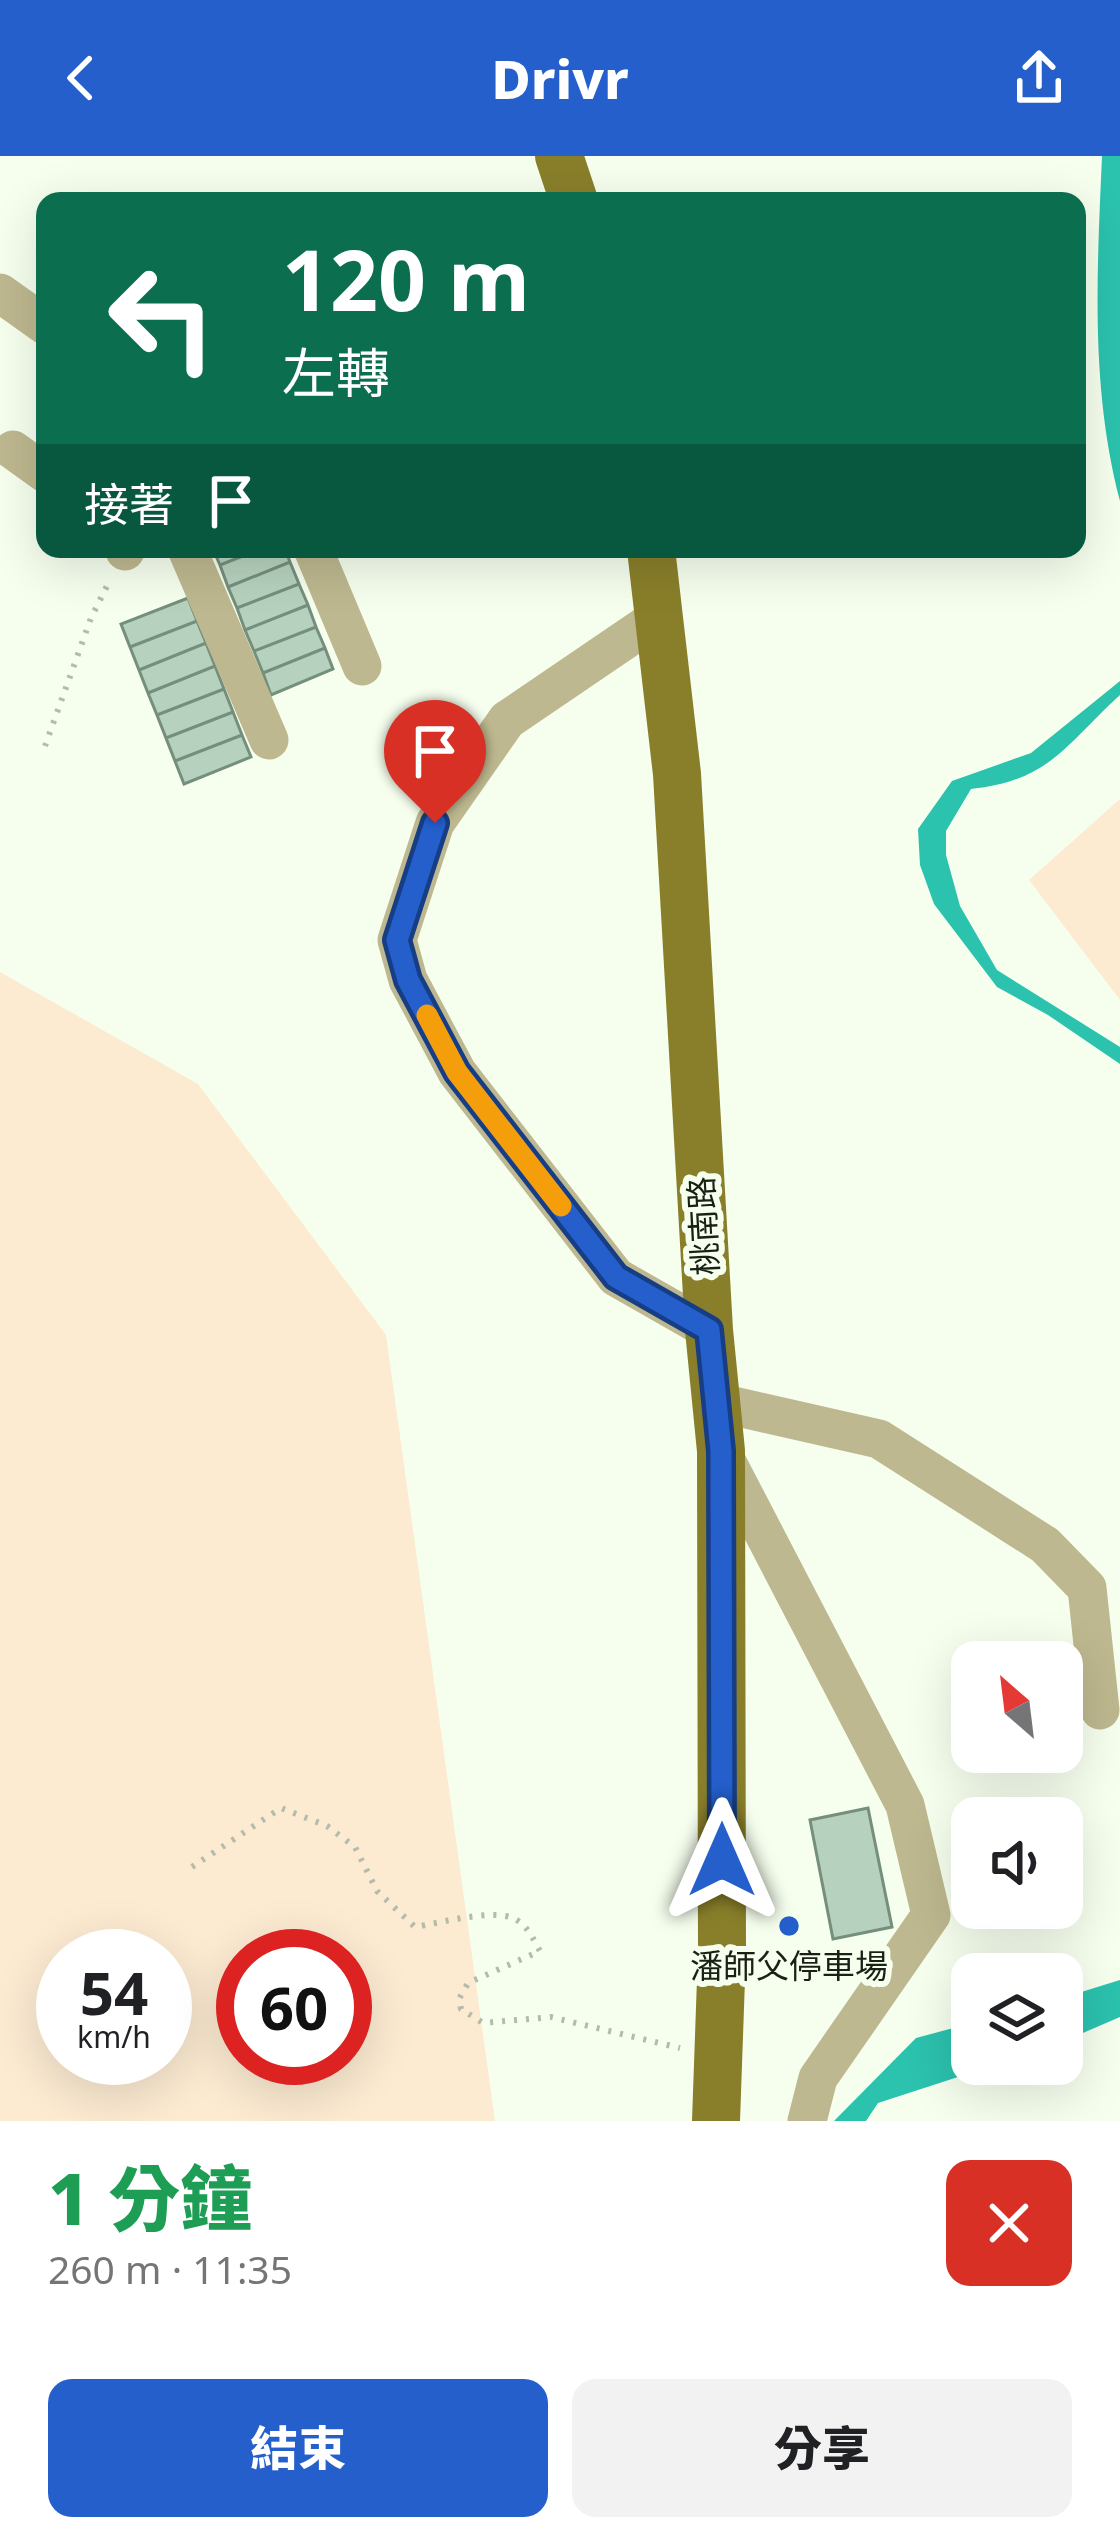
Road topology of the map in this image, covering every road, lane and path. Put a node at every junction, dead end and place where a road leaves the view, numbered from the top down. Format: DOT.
graph roads {
  1 [pos="560,156"];
  2 [pos="571,192"];
  3 [pos="0,292"];
  4 [pos="36,318"];
  5 [pos="122,558"];
  6 [pos="191,558"];
  7 [pos="317,558"];
  8 [pos="652,558"];
  9 [pos="660,616"];
  10 [pos="362,666"];
  11 [pos="269,740"];
  12 [pos="45,746"];
  13 [pos="709,1330"];
  14 [pos="716,1402"];
  15 [pos="721,1451"];
  16 [pos="1100,1710"];
  17 [pos="192,1868"];
  18 [pos="718,2058"];
  19 [pos="716,2121"];
  20 [pos="807,2121"];
  1 -- 2 [label="main road"];
  3 -- 4 [label="lane"];
  5 -- 12 [label="path"];
  6 -- 11 [label="lane"];
  7 -- 10 [label="lane"];
  8 -- 9 [label="main road, 桃南路"];
  9 -- 13 [label="main road, 桃南路"];
  9 -- 13 [label="lane"];
  13 -- 14 [label="main road, 桃南路"];
  14 -- 15 [label="main road, 桃南路"];
  14 -- 16 [label="lane"];
  15 -- 18 [label="main road, 桃南路"];
  15 -- 20 [label="lane"];
  17 -- 18 [label="path"];
  18 -- 19 [label="main road, 桃南路"];
}
